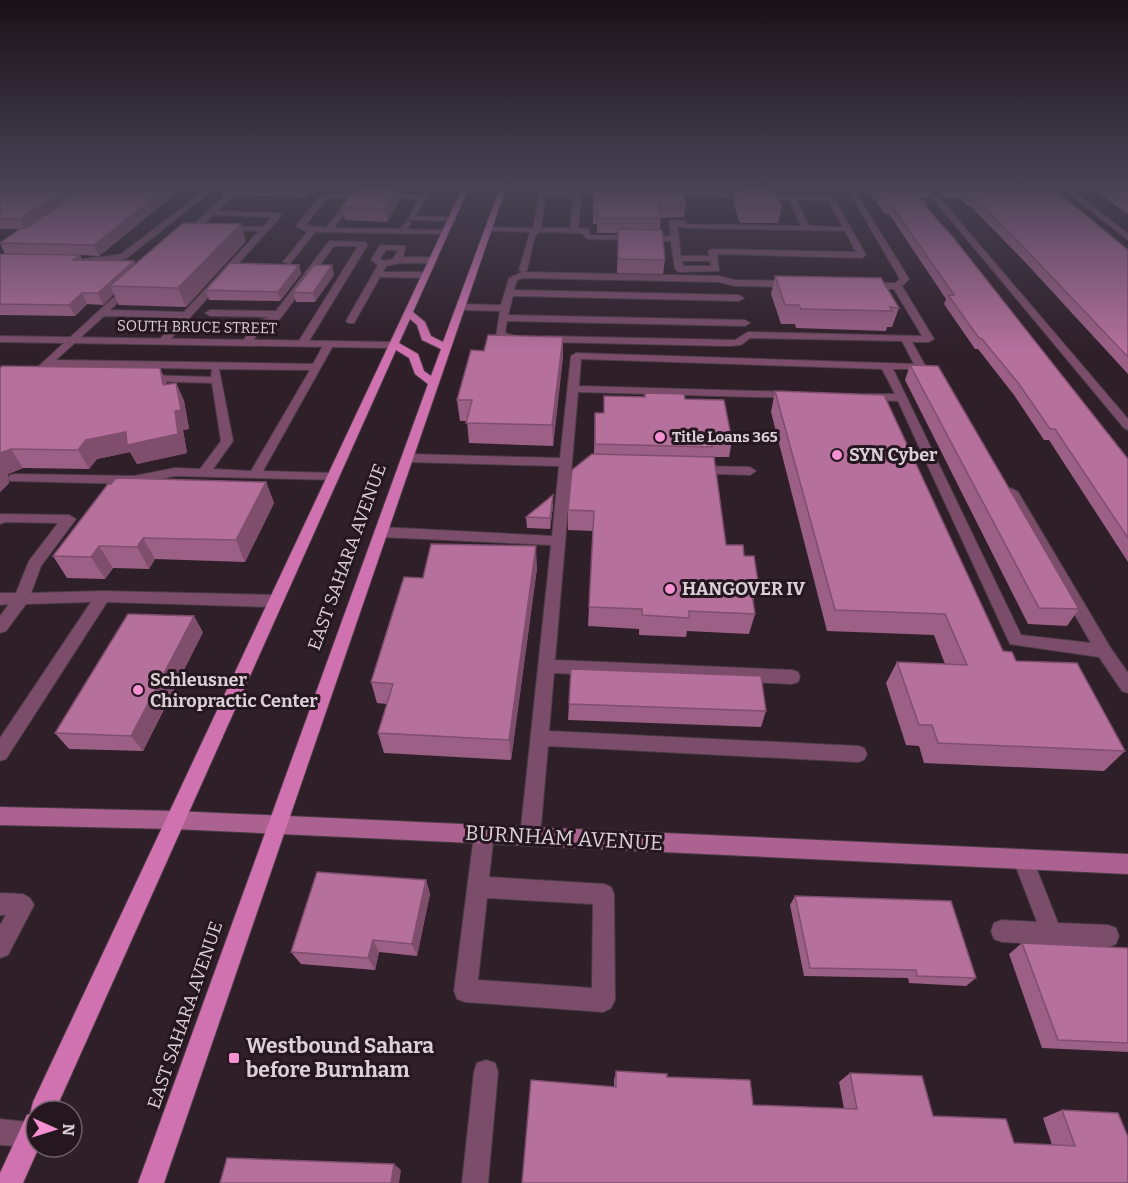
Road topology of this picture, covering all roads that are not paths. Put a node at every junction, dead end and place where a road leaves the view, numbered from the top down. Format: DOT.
graph roads {
  1 [pos="144,240"];
  2 [pos="181,240"];
  3 [pos="256,240"];
  4 [pos="305,240"];
  5 [pos="441,240"];
  6 [pos="485,240"];
  7 [pos="530,240"];
  8 [pos="675,240"];
  9 [pos="854,240"];
  10 [pos="881,240"];
  11 [pos="972,240"];
  12 [pos="178,243"];
  13 [pos="80,260"];
  14 [pos="397,260"];
  15 [pos="432,260"];
  16 [pos="287,262"];
  17 [pos="383,264"];
  18 [pos="523,270"];
  19 [pos="377,274"];
  20 [pos="425,275"];
  21 [pos="136,282"];
  22 [pos="735,283"];
  23 [pos="804,284"];
  24 [pos="851,285"];
  25 [pos="897,286"];
  26 [pos="509,293"];
  27 [pos="461,307"];
  28 [pos="742,310"];
  29 [pos="210,313"];
  30 [pos="408,313"];
  31 [pos="504,313"];
  32 [pos="102,314"];
  33 [pos="279,314"];
  34 [pos="187,315"];
  35 [pos="351,321"];
  36 [pos="748,334"];
  37 [pos="0,339"];
  38 [pos="906,339"];
  39 [pos="73,340"];
  40 [pos="166,341"];
  41 [pos="246,343"];
  42 [pos="302,344"];
  43 [pos="329,344"];
  44 [pos="394,345"];
  45 [pos="447,348"];
  46 [pos="47,363"];
  47 [pos="149,364"];
  48 [pos="214,365"];
  49 [pos="886,366"];
  50 [pos="317,367"];
  51 [pos="921,367"];
  52 [pos="938,367"];
  53 [pos="56,377"];
  54 [pos="136,378"];
  55 [pos="216,380"];
  56 [pos="434,383"];
  57 [pos="573,389"];
  58 [pos="806,396"];
  59 [pos="854,397"];
  60 [pos="902,398"];
  61 [pos="1128,426"];
  62 [pos="408,458"];
  63 [pos="569,464"];
  64 [pos="681,469"];
  65 [pos="750,471"];
  66 [pos="204,473"];
  67 [pos="255,474"];
  68 [pos="333,477"];
  69 [pos="15,478"];
  70 [pos="1003,478"];
  71 [pos="0,520"];
  72 [pos="381,532"];
  73 [pos="558,541"];
  74 [pos="103,596"];
  75 [pos="0,599"];
  76 [pos="21,599"];
  77 [pos="274,601"];
  78 [pos="0,627"];
  79 [pos="1104,651"];
  80 [pos="546,666"];
  81 [pos="792,677"];
  82 [pos="1128,686"];
  83 [pos="539,738"];
  84 [pos="0,753"];
  85 [pos="858,754"];
  86 [pos="0,816"];
  87 [pos="174,820"];
  88 [pos="277,824"];
  89 [pos="484,835"];
  90 [pos="530,837"];
  91 [pos="1023,859"];
  92 [pos="1128,864"];
  93 [pos="478,887"];
  94 [pos="0,904"];
  95 [pos="1002,931"];
  96 [pos="1052,934"];
  97 [pos="1108,936"];
  98 [pos="0,946"];
  99 [pos="486,1072"];
  100 [pos="47,1099"];
  101 [pos="24,1126"];
  102 [pos="0,1132"];
  103 [pos="24,1150"];
  104 [pos="9,1183"];
  105 [pos="151,1183"];
  106 [pos="475,1183"];
  1 -- 13 [label="street"];
  2 -- 12 [label="street"];
  3 -- 34 [label="street"];
  4 -- 16 [label="street"];
  5 -- 15 [label="main road"];
  6 -- 27 [label="main road, EAST SAHARA AVENUE"];
  7 -- 18 [label="street"];
  8 -- 9 [label="street"];
  10 -- 25 [label="street"];
  11 -- 61 [label="street"];
  14 -- 15 [label="street"];
  14 -- 17 [label="street"];
  14 -- 17 [label="street"];
  15 -- 20 [label="main road"];
  17 -- 19 [label="street"];
  19 -- 20 [label="street"];
  19 -- 35 [label="street"];
  20 -- 30 [label="main road"];
  21 -- 32 [label="street"];
  22 -- 23 [label="street"];
  22 -- 26 [label="street"];
  22 -- 28 [label="street"];
  24 -- 25 [label="street"];
  25 -- 38 [label="street"];
  26 -- 28 [label="street"];
  26 -- 31 [label="street"];
  27 -- 31 [label="street"];
  27 -- 45 [label="main road, EAST SAHARA AVENUE"];
  28 -- 31 [label="street"];
  28 -- 36 [label="street"];
  29 -- 33 [label="street"];
  30 -- 44 [label="main road"];
  30 -- 45 [label="main road"];
  31 -- 36 [label="street"];
  32 -- 34 [label="street"];
  32 -- 39 [label="street"];
  33 -- 41 [label="street"];
  33 -- 42 [label="street"];
  34 -- 40 [label="street"];
  36 -- 38 [label="street"];
  37 -- 39 [label="street, SOUTH BRUCE STREET"];
  38 -- 51 [label="street"];
  39 -- 40 [label="street, SOUTH BRUCE STREET"];
  39 -- 46 [label="street"];
  40 -- 41 [label="street, SOUTH BRUCE STREET"];
  40 -- 47 [label="street"];
  41 -- 42 [label="street, SOUTH BRUCE STREET"];
  42 -- 43 [label="street, SOUTH BRUCE STREET"];
  43 -- 44 [label="street, SOUTH BRUCE STREET"];
  43 -- 50 [label="street"];
  44 -- 56 [label="main road"];
  44 -- 68 [label="main road"];
  45 -- 56 [label="main road, EAST SAHARA AVENUE"];
  46 -- 47 [label="street"];
  46 -- 53 [label="street"];
  47 -- 48 [label="street"];
  48 -- 50 [label="street"];
  48 -- 55 [label="street"];
  49 -- 51 [label="street"];
  49 -- 57 [label="street"];
  49 -- 60 [label="street"];
  50 -- 67 [label="street"];
  51 -- 52 [label="street"];
  54 -- 55 [label="street"];
  55 -- 66 [label="street"];
  56 -- 62 [label="main road, EAST SAHARA AVENUE"];
  57 -- 58 [label="street"];
  57 -- 63 [label="street"];
  59 -- 60 [label="street"];
  60 -- 79 [label="street"];
  62 -- 63 [label="street"];
  62 -- 72 [label="main road, EAST SAHARA AVENUE"];
  63 -- 73 [label="street"];
  64 -- 65 [label="street"];
  66 -- 67 [label="street"];
  66 -- 69 [label="street"];
  67 -- 68 [label="street"];
  68 -- 77 [label="main road"];
  70 -- 79 [label="street"];
  71 -- 76 [label="street"];
  72 -- 73 [label="street"];
  72 -- 88 [label="main road, EAST SAHARA AVENUE"];
  73 -- 80 [label="street"];
  74 -- 76 [label="street"];
  74 -- 77 [label="street"];
  74 -- 84 [label="street"];
  75 -- 76 [label="street"];
  76 -- 78 [label="street"];
  77 -- 87 [label="main road"];
  79 -- 82 [label="street"];
  80 -- 81 [label="street"];
  80 -- 83 [label="street"];
  83 -- 85 [label="street"];
  83 -- 90 [label="street"];
  86 -- 87 [label="street, BURNHAM AVENUE"];
  87 -- 88 [label="street, BURNHAM AVENUE"];
  87 -- 100 [label="main road"];
  88 -- 89 [label="street, BURNHAM AVENUE"];
  88 -- 105 [label="main road, EAST SAHARA AVENUE"];
  89 -- 90 [label="street, BURNHAM AVENUE"];
  89 -- 93 [label="street"];
  90 -- 91 [label="street, BURNHAM AVENUE"];
  91 -- 92 [label="street, BURNHAM AVENUE"];
  91 -- 96 [label="street"];
  93 -- 93 [label="street"];
  94 -- 98 [label="street"];
  95 -- 96 [label="street"];
  96 -- 97 [label="street"];
  99 -- 106 [label="street"];
  101 -- 102 [label="street"];
  103 -- 104 [label="main road"];
}
